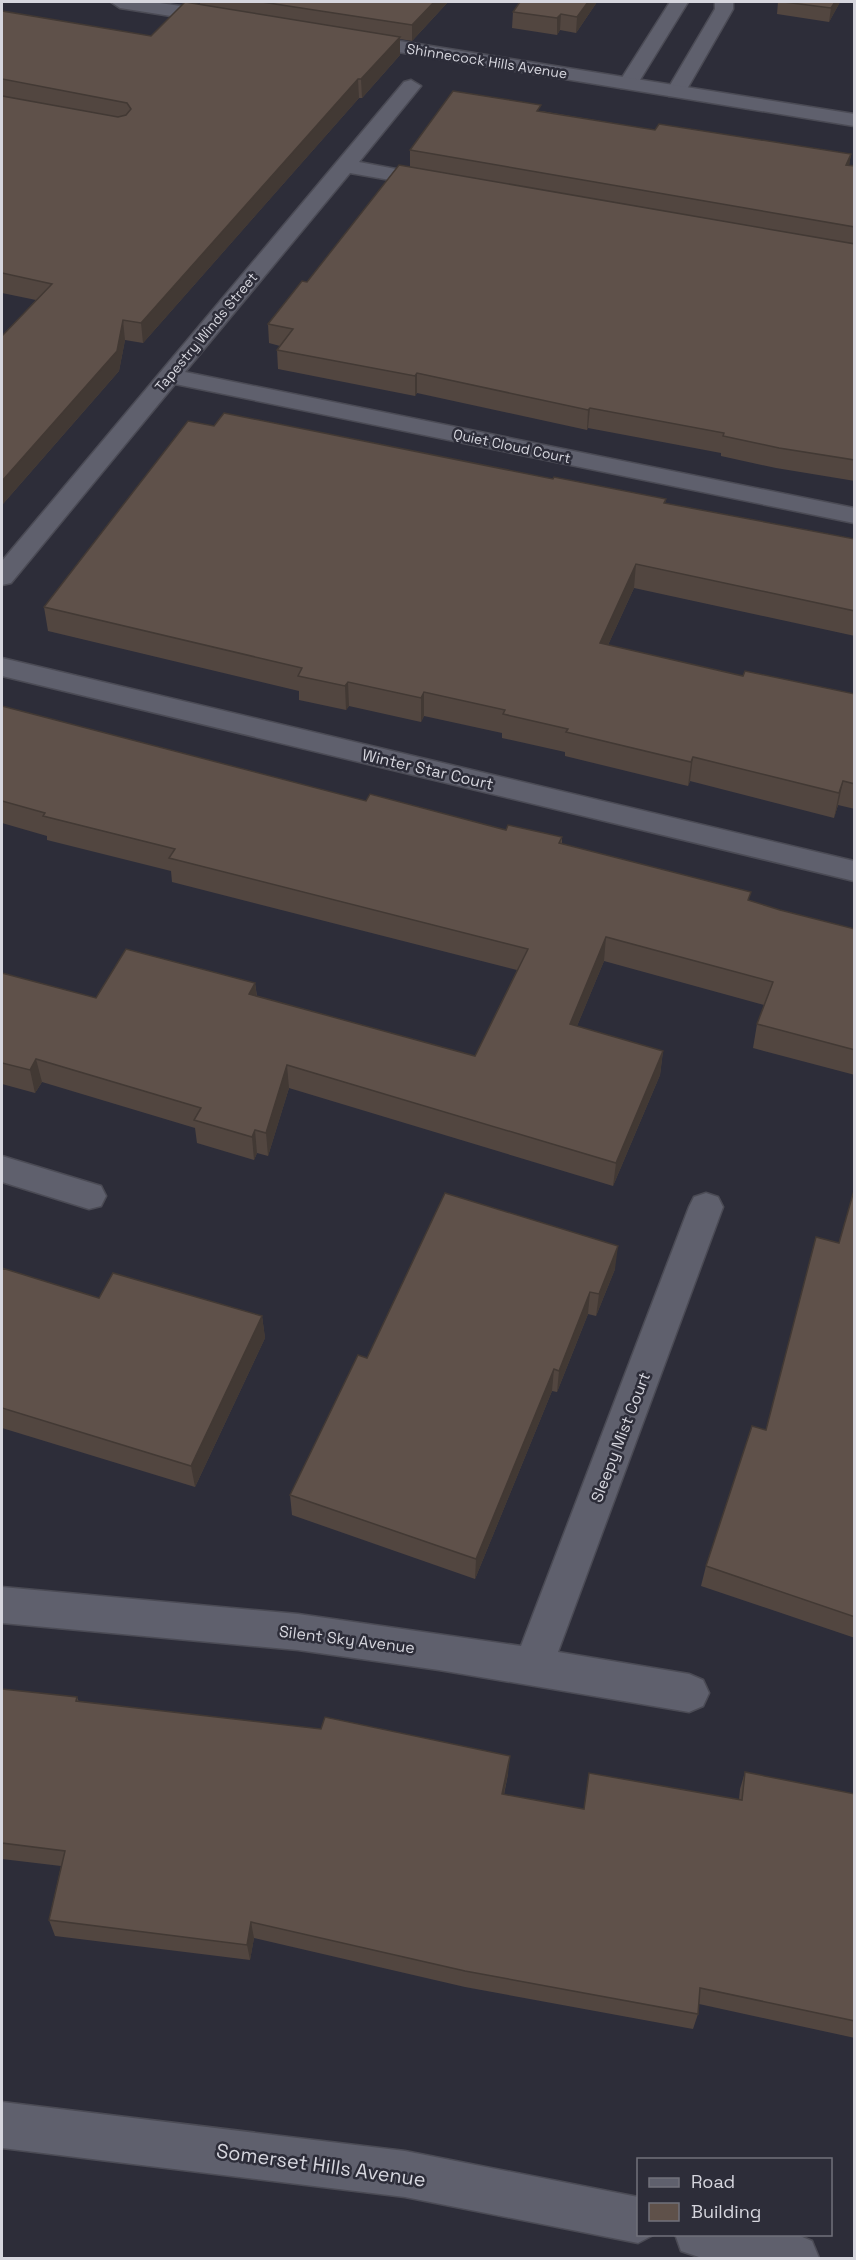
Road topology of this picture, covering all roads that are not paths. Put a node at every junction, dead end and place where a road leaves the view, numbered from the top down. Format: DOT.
graph roads {
  1 [pos="120,2"];
  2 [pos="680,2"];
  3 [pos="724,2"];
  4 [pos="238,21"];
  5 [pos="333,36"];
  6 [pos="628,84"];
  7 [pos="411,86"];
  8 [pos="676,92"];
  9 [pos="855,120"];
  10 [pos="345,166"];
  11 [pos="461,186"];
  12 [pos="170,376"];
  13 [pos="855,516"];
  14 [pos="2,577"];
  15 [pos="2,667"];
  16 [pos="855,871"];
  17 [pos="2,1169"];
  18 [pos="89,1196"];
  19 [pos="706,1207"];
  20 [pos="2,1605"];
  21 [pos="533,1666"];
  22 [pos="689,1693"];
  23 [pos="2,2125"];
  24 [pos="637,2220"];
  25 [pos="702,2236"];
  26 [pos="795,2259"];
  1 -- 4 [label="street"];
  2 -- 6 [label="street"];
  3 -- 8 [label="street"];
  5 -- 6 [label="street, Shinnecock Hills Avenue"];
  6 -- 8 [label="street, Shinnecock Hills Avenue"];
  7 -- 10 [label="street, Tapestry Winds Street"];
  8 -- 9 [label="street, Shinnecock Hills Avenue"];
  10 -- 11 [label="street"];
  10 -- 12 [label="street, Tapestry Winds Street"];
  12 -- 13 [label="street, Quiet Cloud Court"];
  12 -- 14 [label="street, Tapestry Winds Street"];
  15 -- 16 [label="street, Winter Star Court"];
  17 -- 18 [label="street"];
  19 -- 21 [label="street, Sleepy Mist Court"];
  20 -- 21 [label="street, Silent Sky Avenue"];
  21 -- 22 [label="street, Silent Sky Avenue"];
  23 -- 24 [label="street, Somerset Hills Avenue"];
  25 -- 26 [label="street"];
}
